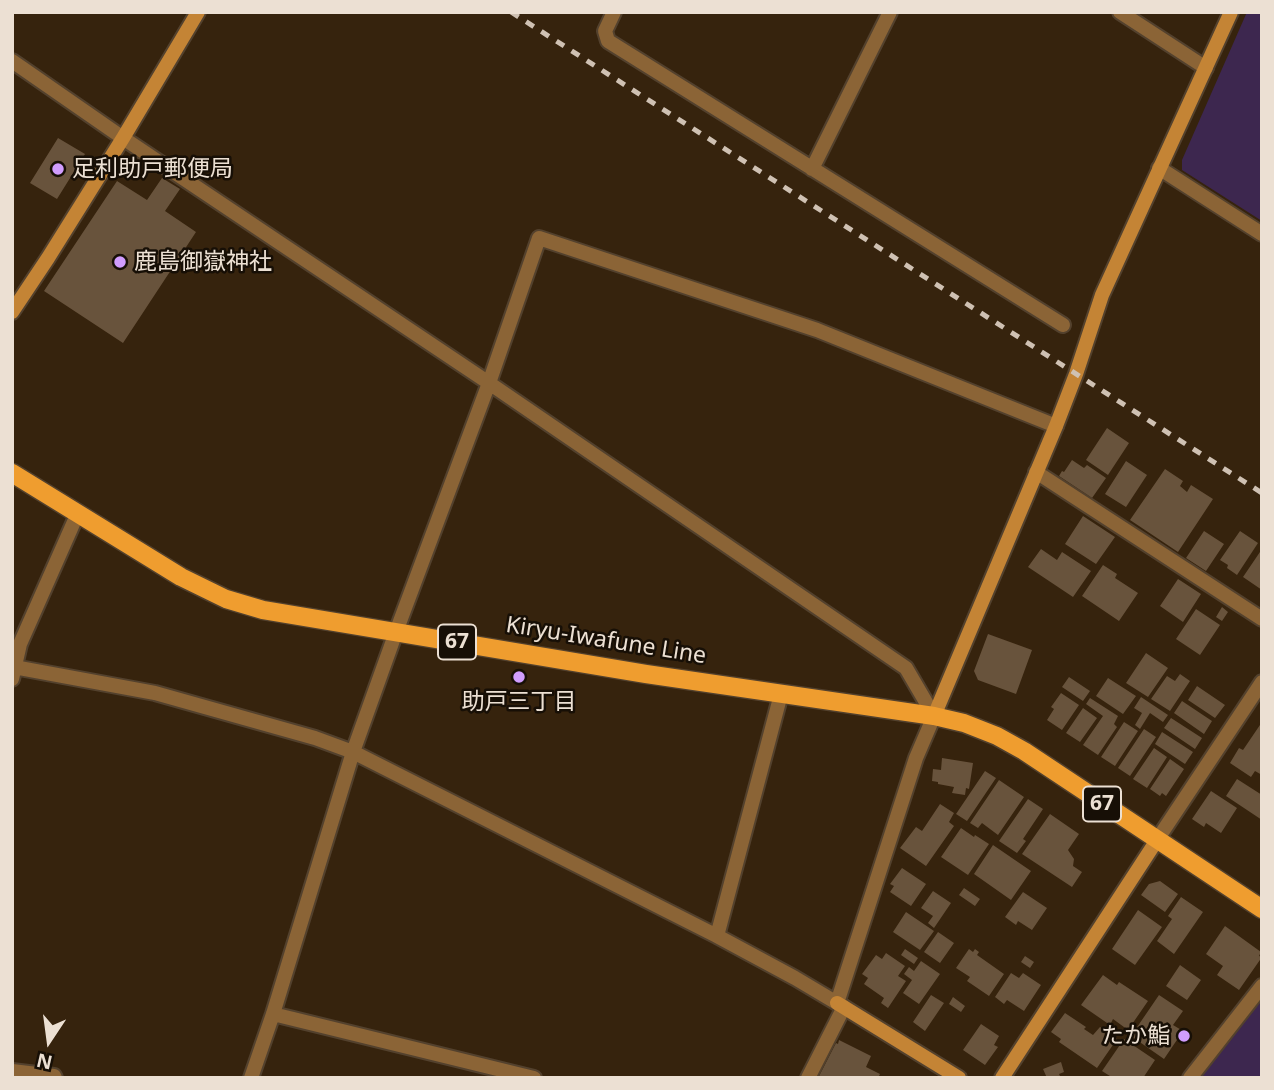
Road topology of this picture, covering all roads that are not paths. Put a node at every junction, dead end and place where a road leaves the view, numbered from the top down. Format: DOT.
graph roads {
  1 [pos="198,12"];
  2 [pos="614,12"];
  3 [pos="890,12"];
  4 [pos="1120,12"];
  5 [pos="1231,12"];
  6 [pos="12,61"];
  7 [pos="1206,68"];
  8 [pos="123,138"];
  9 [pos="1159,168"];
  10 [pos="812,169"];
  11 [pos="1262,234"];
  12 [pos="12,312"];
  13 [pos="1063,326"];
  14 [pos="489,383"];
  15 [pos="1056,426"];
  16 [pos="1036,472"];
  17 [pos="12,473"];
  18 [pos="77,514"];
  19 [pos="1262,620"];
  20 [pos="396,632"];
  21 [pos="13,673"];
  22 [pos="1262,682"];
  23 [pos="781,694"];
  24 [pos="934,716"];
  25 [pos="353,752"];
  26 [pos="1157,840"];
  27 [pos="1262,909"];
  28 [pos="718,936"];
  29 [pos="1262,986"];
  30 [pos="840,1005"];
  31 [pos="272,1014"];
  32 [pos="12,1071"];
  33 [pos="55,1078"];
  34 [pos="251,1078"];
  35 [pos="534,1078"];
  36 [pos="808,1078"];
  37 [pos="959,1078"];
  38 [pos="1002,1078"];
  39 [pos="1190,1078"];
  1 -- 8 [label="street"];
  2 -- 10 [label="street"];
  3 -- 10 [label="street"];
  4 -- 7 [label="street"];
  5 -- 7 [label="street"];
  6 -- 8 [label="street"];
  7 -- 9 [label="street"];
  8 -- 12 [label="street"];
  8 -- 14 [label="street"];
  9 -- 11 [label="street"];
  9 -- 15 [label="street"];
  10 -- 13 [label="street"];
  14 -- 15 [label="street"];
  14 -- 20 [label="street"];
  14 -- 24 [label="street"];
  15 -- 16 [label="street"];
  16 -- 19 [label="street"];
  16 -- 24 [label="street"];
  17 -- 18 [label="main road, Kiryu-Iwafune Line / 67"];
  18 -- 20 [label="main road, Kiryu-Iwafune Line / 67"];
  18 -- 21 [label="street"];
  20 -- 23 [label="main road, Kiryu-Iwafune Line / 67"];
  20 -- 25 [label="street"];
  21 -- 25 [label="street"];
  22 -- 26 [label="street"];
  23 -- 24 [label="main road, Kiryu-Iwafune Line / 67"];
  23 -- 28 [label="street"];
  24 -- 26 [label="main road, 67"];
  24 -- 30 [label="street"];
  25 -- 28 [label="street"];
  25 -- 31 [label="street"];
  26 -- 27 [label="main road, 67"];
  26 -- 38 [label="street"];
  28 -- 30 [label="street"];
  29 -- 39 [label="street"];
  30 -- 36 [label="street"];
  30 -- 37 [label="street"];
  31 -- 34 [label="street"];
  31 -- 35 [label="street"];
  32 -- 33 [label="street"];
}
